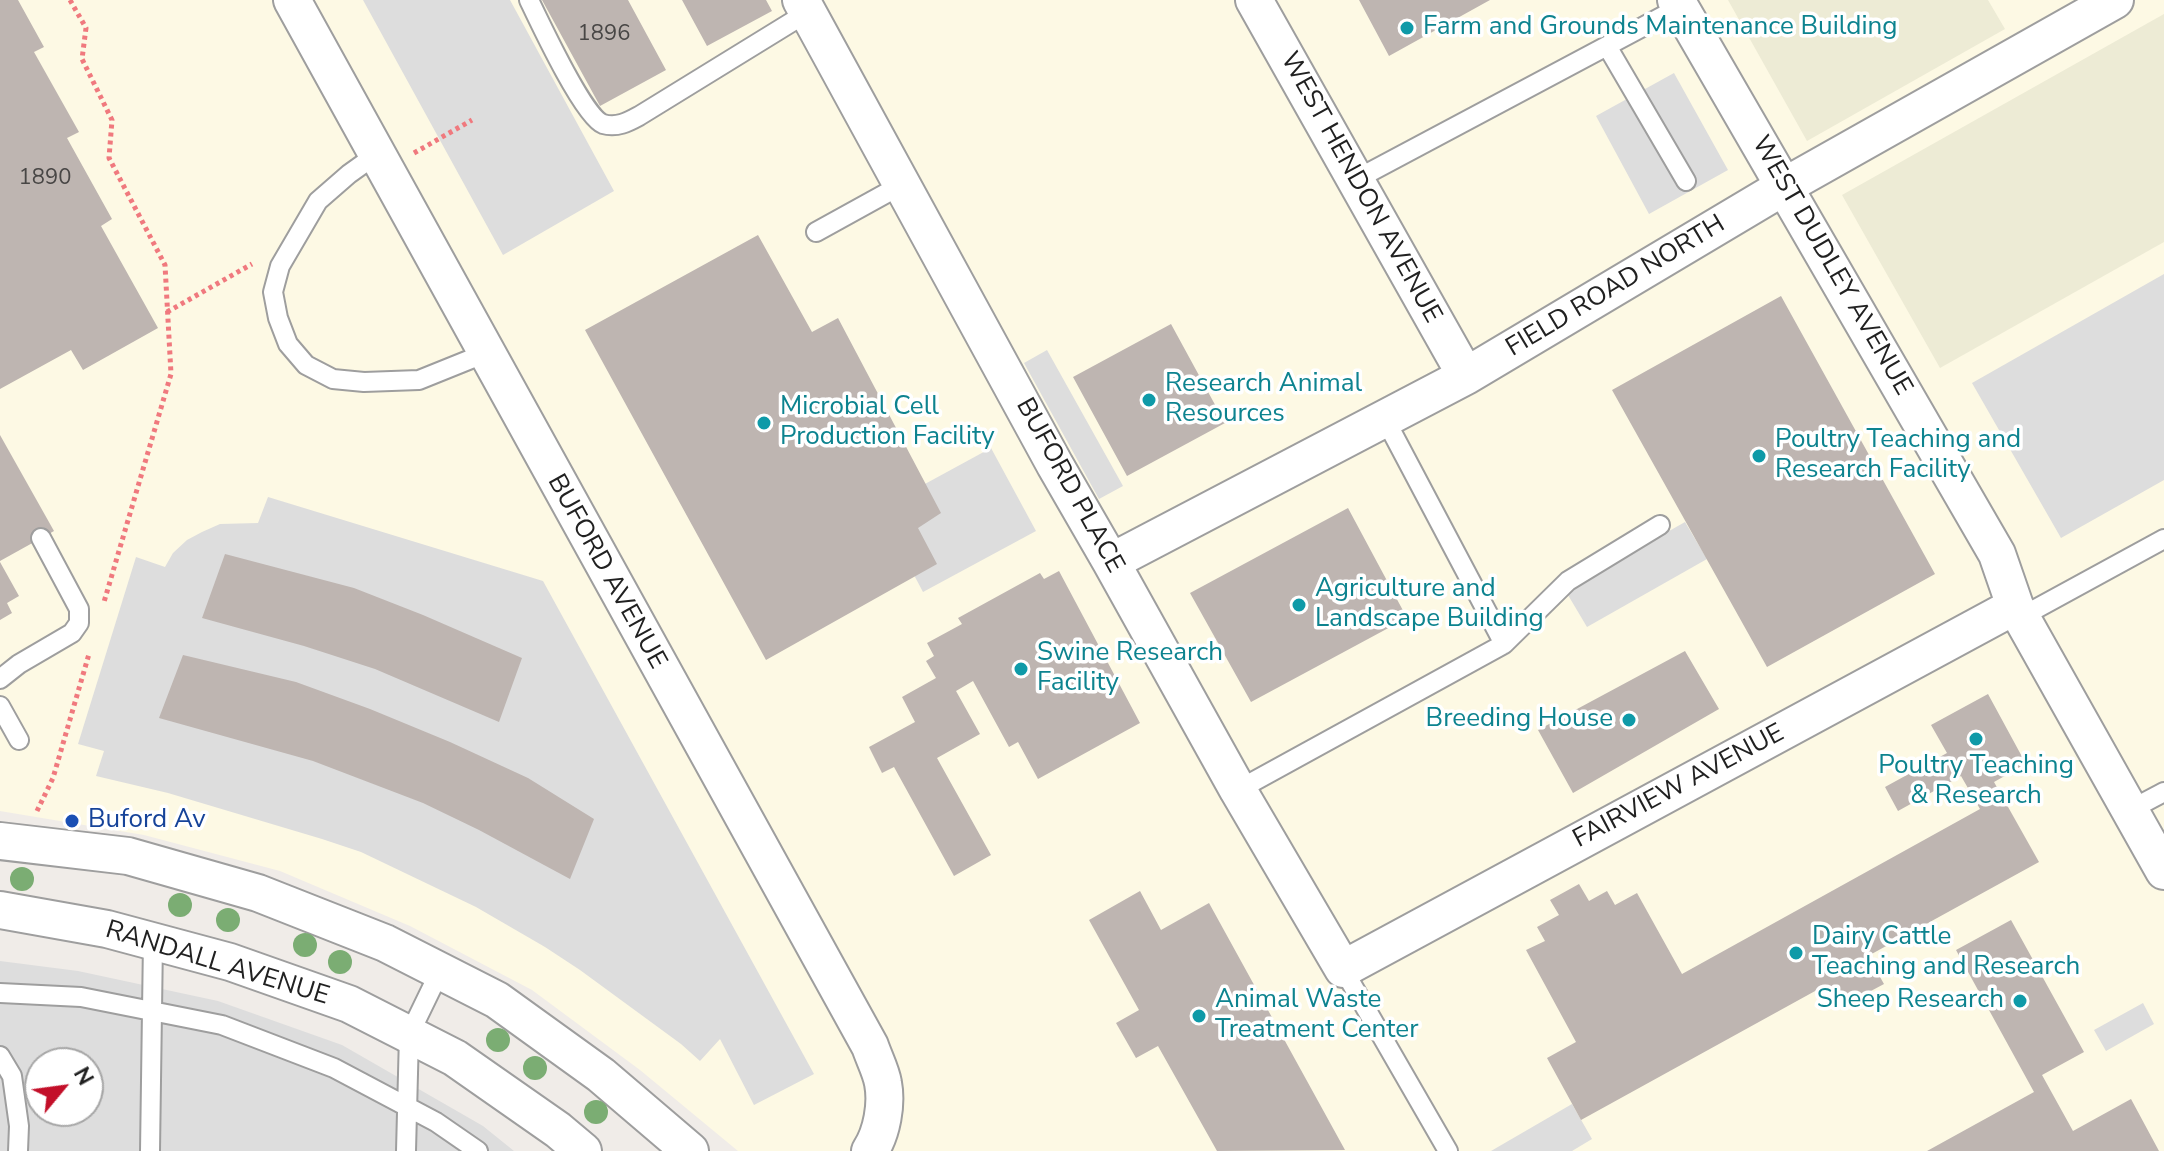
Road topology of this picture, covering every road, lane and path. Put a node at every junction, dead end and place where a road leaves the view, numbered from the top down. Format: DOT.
graph roads {
  1 [pos="70,0"];
  2 [pos="292,0"];
  3 [pos="529,0"];
  4 [pos="1254,0"];
  5 [pos="2115,0"];
  6 [pos="1678,4"];
  7 [pos="804,6"];
  8 [pos="1607,46"];
  9 [pos="472,120"];
  10 [pos="381,162"];
  11 [pos="1355,180"];
  12 [pos="1686,181"];
  13 [pos="903,184"];
  14 [pos="1785,186"];
  15 [pos="816,232"];
  16 [pos="252,264"];
  17 [pos="167,312"];
  18 [pos="486,353"];
  19 [pos="1466,376"];
  20 [pos="1385,419"];
  21 [pos="1660,525"];
  22 [pos="41,538"];
  23 [pos="2164,539"];
  24 [pos="1111,562"];
  25 [pos="2018,611"];
  26 [pos="101,613"];
  27 [pos="92,643"];
  28 [pos="1504,644"];
  29 [pos="0,679"];
  30 [pos="0,706"];
  31 [pos="19,740"];
  32 [pos="1238,790"];
  33 [pos="2164,792"];
  34 [pos="2130,810"];
  35 [pos="12,842"];
  36 [pos="2164,871"];
  37 [pos="0,910"];
  38 [pos="153,941"];
  39 [pos="1343,969"];
  40 [pos="440,971"];
  41 [pos="0,993"];
  42 [pos="153,1011"];
  43 [pos="409,1035"];
  44 [pos="0,1056"];
  45 [pos="407,1106"];
  46 [pos="18,1151"];
  47 [pos="150,1151"];
  48 [pos="406,1151"];
  49 [pos="478,1151"];
  50 [pos="583,1151"];
  51 [pos="690,1151"];
  52 [pos="870,1151"];
  53 [pos="1448,1151"];
  1 -- 17 [label="path"];
  2 -- 10 [label="street, BUFORD AVENUE"];
  3 -- 7 [label="lane"];
  4 -- 11 [label="street, WEST HENDON AVENUE"];
  5 -- 14 [label="street, FIELD ROAD NORTH"];
  6 -- 8 [label="lane"];
  6 -- 14 [label="street, WEST DUDLEY AVENUE"];
  7 -- 13 [label="street, BUFORD PLACE"];
  8 -- 11 [label="lane"];
  8 -- 12 [label="lane"];
  9 -- 10 [label="path"];
  10 -- 18 [label="street, BUFORD AVENUE"];
  10 -- 18 [label="lane"];
  11 -- 19 [label="street, WEST HENDON AVENUE"];
  13 -- 15 [label="lane"];
  13 -- 24 [label="street, BUFORD PLACE"];
  14 -- 19 [label="street, FIELD ROAD NORTH"];
  14 -- 25 [label="street, WEST DUDLEY AVENUE"];
  16 -- 17 [label="path"];
  17 -- 26 [label="path"];
  18 -- 52 [label="street, BUFORD AVENUE"];
  19 -- 20 [label="street, FIELD ROAD NORTH"];
  20 -- 24 [label="street, FIELD ROAD NORTH"];
  20 -- 28 [label="lane"];
  21 -- 28 [label="lane"];
  22 -- 29 [label="lane"];
  23 -- 25 [label="lane"];
  24 -- 32 [label="street, BUFORD PLACE"];
  25 -- 34 [label="street, WEST DUDLEY AVENUE"];
  25 -- 39 [label="street, FAIRVIEW AVENUE"];
  27 -- 35 [label="path"];
  28 -- 32 [label="lane"];
  30 -- 31 [label="lane"];
  32 -- 39 [label="street, BUFORD PLACE"];
  33 -- 34 [label="lane"];
  34 -- 36 [label="street, WEST DUDLEY AVENUE"];
  35 -- 40 [label="street"];
  37 -- 38 [label="street, RANDALL AVENUE"];
  38 -- 42 [label="lane"];
  38 -- 43 [label="street, RANDALL AVENUE"];
  39 -- 53 [label="lane"];
  40 -- 43 [label="lane"];
  40 -- 51 [label="street"];
  41 -- 42 [label="lane"];
  42 -- 45 [label="lane"];
  42 -- 47 [label="lane"];
  43 -- 45 [label="lane"];
  43 -- 50 [label="street, RANDALL AVENUE"];
  44 -- 46 [label="lane"];
  45 -- 48 [label="lane"];
  45 -- 49 [label="lane"];
}
